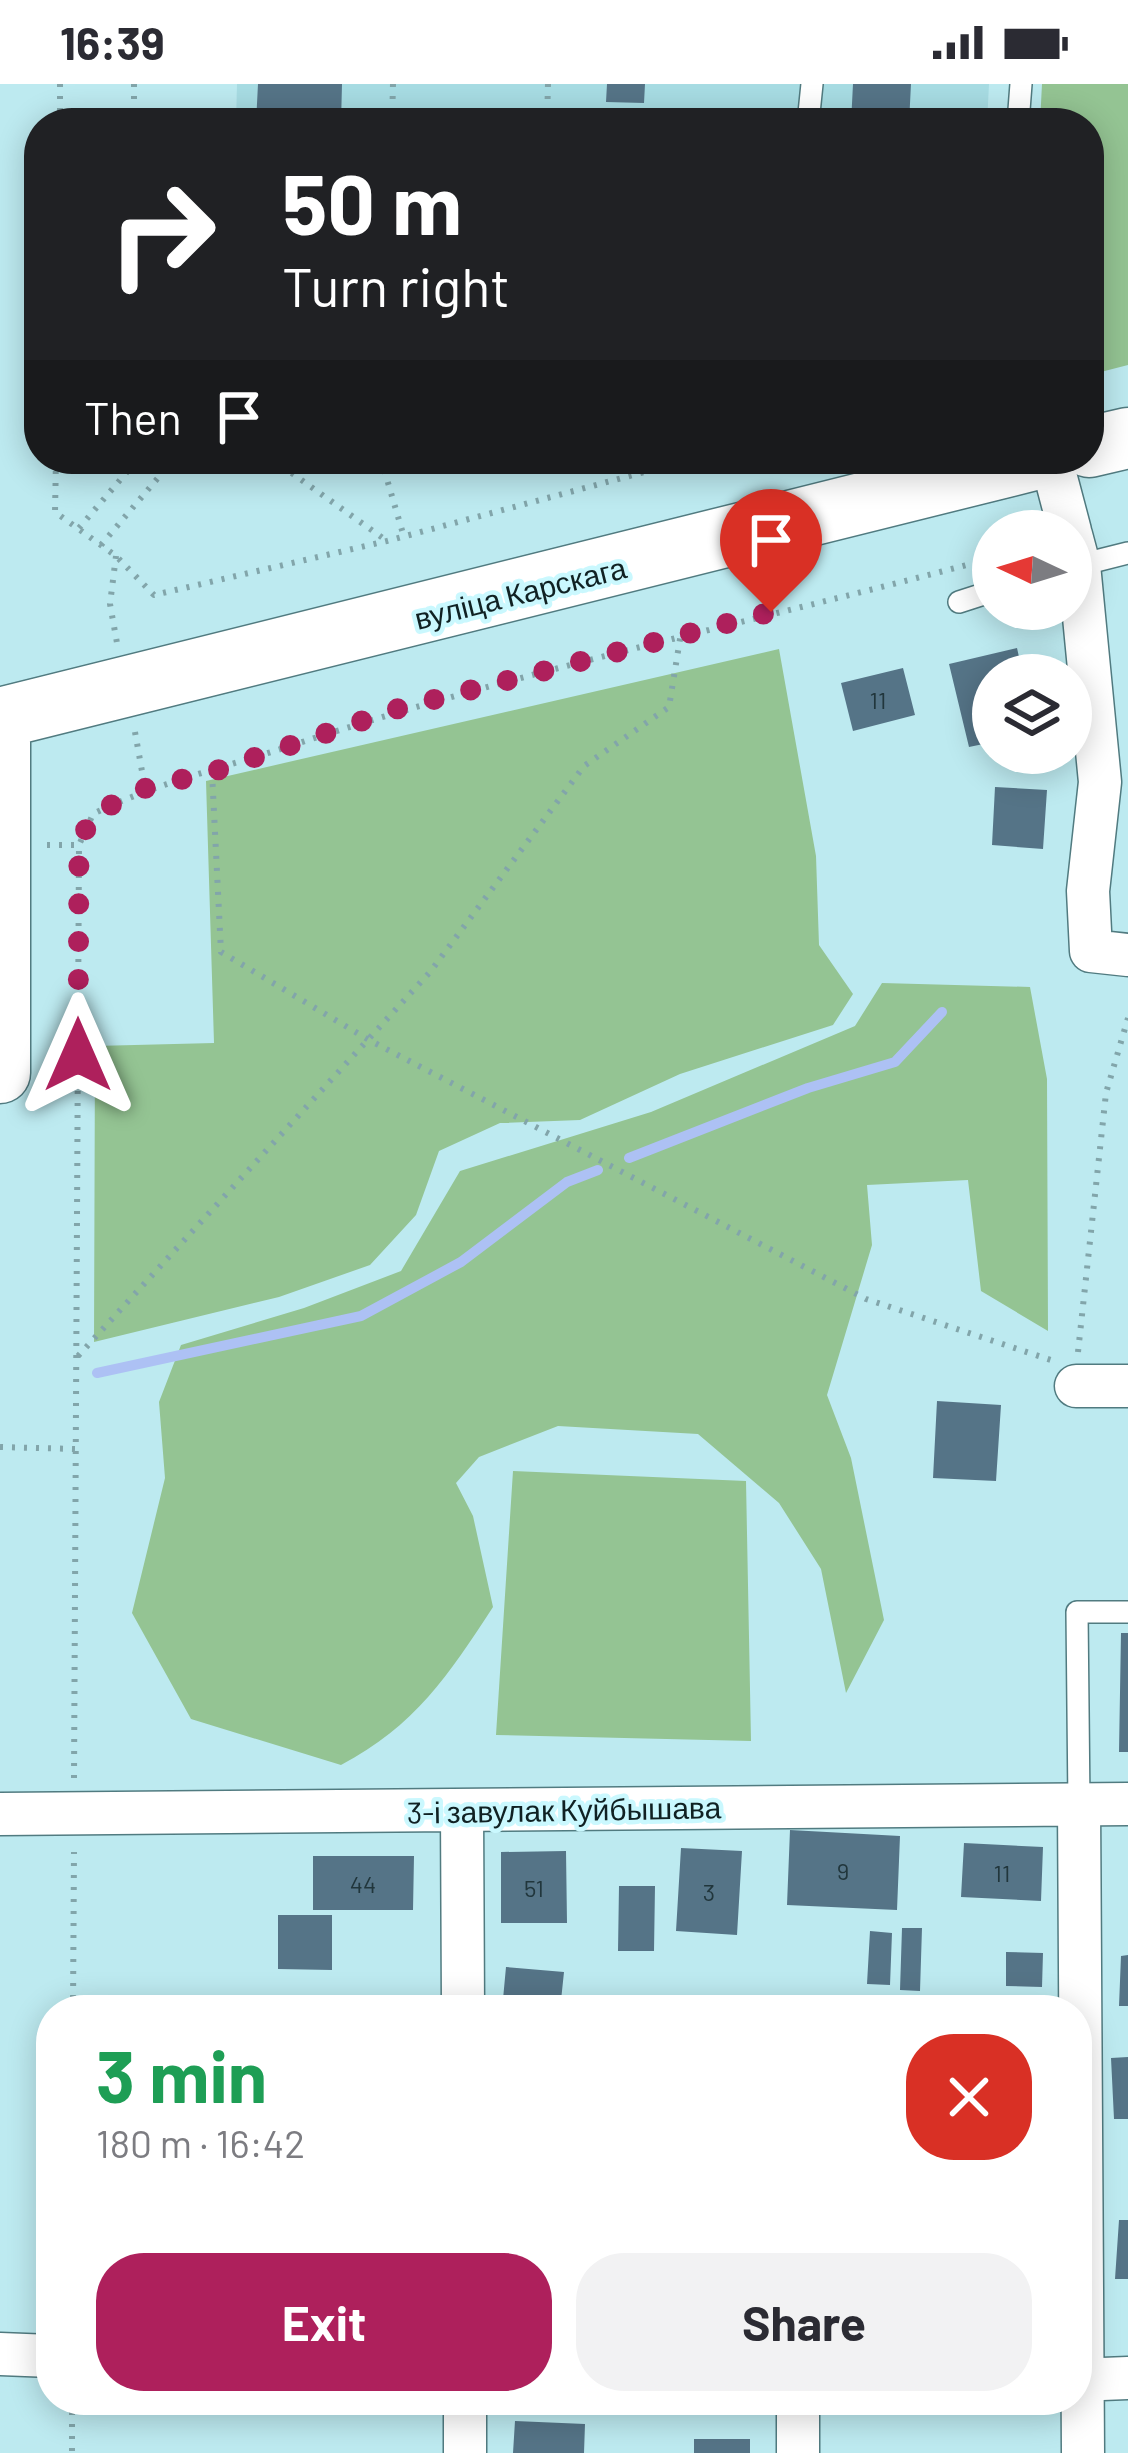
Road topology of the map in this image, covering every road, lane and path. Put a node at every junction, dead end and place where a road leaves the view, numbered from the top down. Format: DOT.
graph roads {
  1 [pos="56,474"];
  2 [pos="124,474"];
  3 [pos="161,474"];
  4 [pos="293,474"];
  5 [pos="385,474"];
  6 [pos="637,474"];
  7 [pos="976,474"];
  8 [pos="1035,474"];
  9 [pos="1053,510"];
  10 [pos="79,528"];
  11 [pos="404,537"];
  12 [pos="387,541"];
  13 [pos="101,545"];
  14 [pos="1092,551"];
  15 [pos="1128,553"];
  16 [pos="972,563"];
  17 [pos="972,598"];
  18 [pos="959,602"];
  19 [pos="1082,630"];
  20 [pos="681,633"];
  21 [pos="0,718"];
  22 [pos="0,741"];
  23 [pos="212,772"];
  24 [pos="1128,955"];
  25 [pos="1128,1018"];
  26 [pos="369,1040"];
  27 [pos="0,1073"];
  28 [pos="77,1358"];
  29 [pos="1076,1378"];
  30 [pos="1128,1385"];
  31 [pos="0,1447"];
  32 [pos="76,1449"];
  33 [pos="1128,1612"];
  34 [pos="1128,1804"];
  35 [pos="1079,1805"];
  36 [pos="462,1810"];
  37 [pos="0,1814"];
  38 [pos="74,1814"];
  39 [pos="73,1995"];
  40 [pos="463,1995"];
  41 [pos="1079,1995"];
  42 [pos="0,2354"];
  43 [pos="36,2355"];
  44 [pos="1128,2378"];
  45 [pos="1092,2380"];
  46 [pos="72,2415"];
  47 [pos="465,2415"];
  48 [pos="798,2415"];
  49 [pos="1081,2415"];
  50 [pos="72,2453"];
  51 [pos="465,2453"];
  52 [pos="798,2453"];
  53 [pos="1083,2453"];
  1 -- 10 [label="path"];
  2 -- 10 [label="path"];
  3 -- 13 [label="path"];
  4 -- 12 [label="path"];
  5 -- 11 [label="path"];
  6 -- 11 [label="path"];
  7 -- 21 [label="main road, вуліца Карскага"];
  8 -- 9 [label="street"];
  10 -- 13 [label="path"];
  11 -- 12 [label="path"];
  12 -- 13 [label="path"];
  14 -- 15 [label="lane"];
  16 -- 20 [label="path"];
  17 -- 18 [label="lane"];
  19 -- 24 [label="street"];
  20 -- 23 [label="path"];
  20 -- 26 [label="path"];
  22 -- 27 [label="main road"];
  23 -- 26 [label="path"];
  23 -- 28 [label="path"];
  25 -- 29 [label="path"];
  26 -- 28 [label="path"];
  26 -- 29 [label="path"];
  28 -- 32 [label="path"];
  29 -- 30 [label="street"];
  31 -- 32 [label="path"];
  32 -- 38 [label="path"];
  33 -- 35 [label="lane"];
  34 -- 35 [label="street, 3-і завулак Куйбышава"];
  35 -- 36 [label="street, 3-і завулак Куйбышава"];
  35 -- 41 [label="street"];
  36 -- 38 [label="street, 3-і завулак Куйбышава"];
  36 -- 40 [label="street"];
  37 -- 38 [label="street, 3-і завулак Куйбышава"];
  38 -- 39 [label="path"];
  42 -- 43 [label="street"];
  44 -- 45 [label="street"];
  46 -- 50 [label="path"];
  47 -- 51 [label="street"];
  48 -- 52 [label="street"];
  49 -- 53 [label="street"];
}
